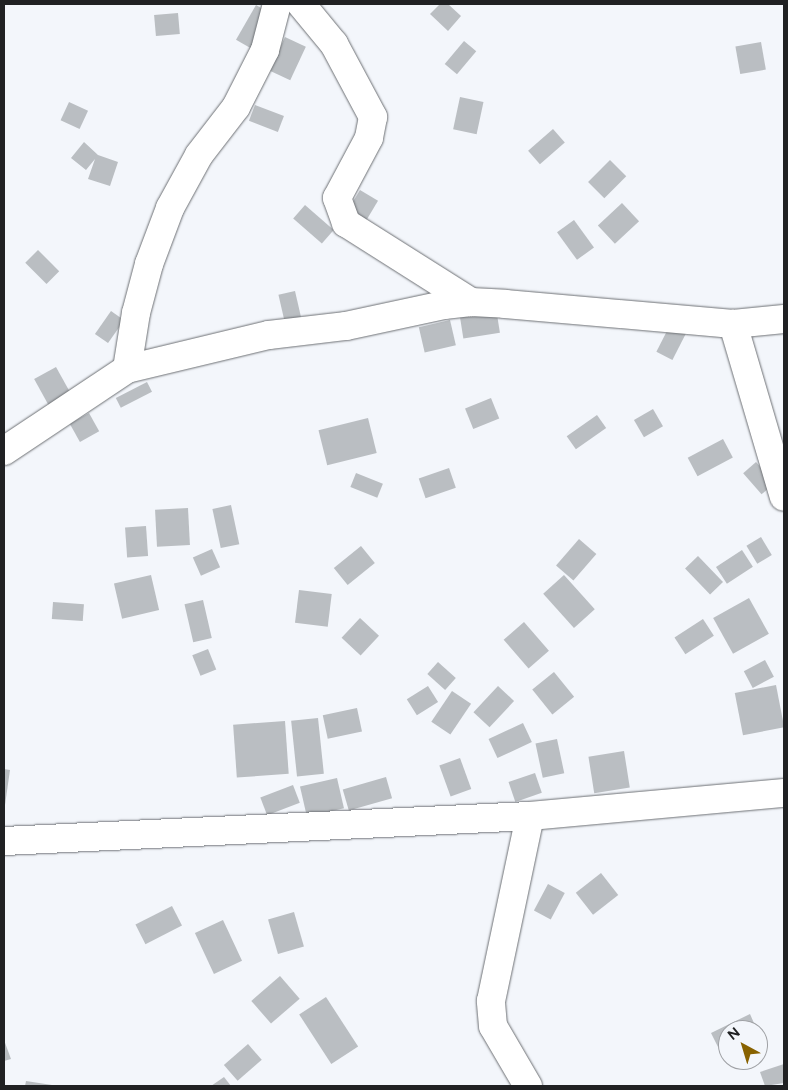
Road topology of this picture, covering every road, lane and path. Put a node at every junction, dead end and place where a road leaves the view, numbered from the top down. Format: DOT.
graph roads {
  1 [pos="277,4"];
  2 [pos="301,4"];
  3 [pos="471,302"];
  4 [pos="784,319"];
  5 [pos="733,324"];
  6 [pos="128,368"];
  7 [pos="4,451"];
  8 [pos="784,497"];
  9 [pos="784,793"];
  10 [pos="530,816"];
  11 [pos="4,842"];
  12 [pos="528,1086"];
  1 -- 6 [label="street"];
  2 -- 3 [label="street"];
  3 -- 5 [label="street"];
  3 -- 6 [label="street"];
  4 -- 5 [label="street"];
  5 -- 8 [label="street"];
  6 -- 7 [label="street"];
  9 -- 10 [label="street"];
  10 -- 11 [label="street"];
  10 -- 12 [label="street"];
}
